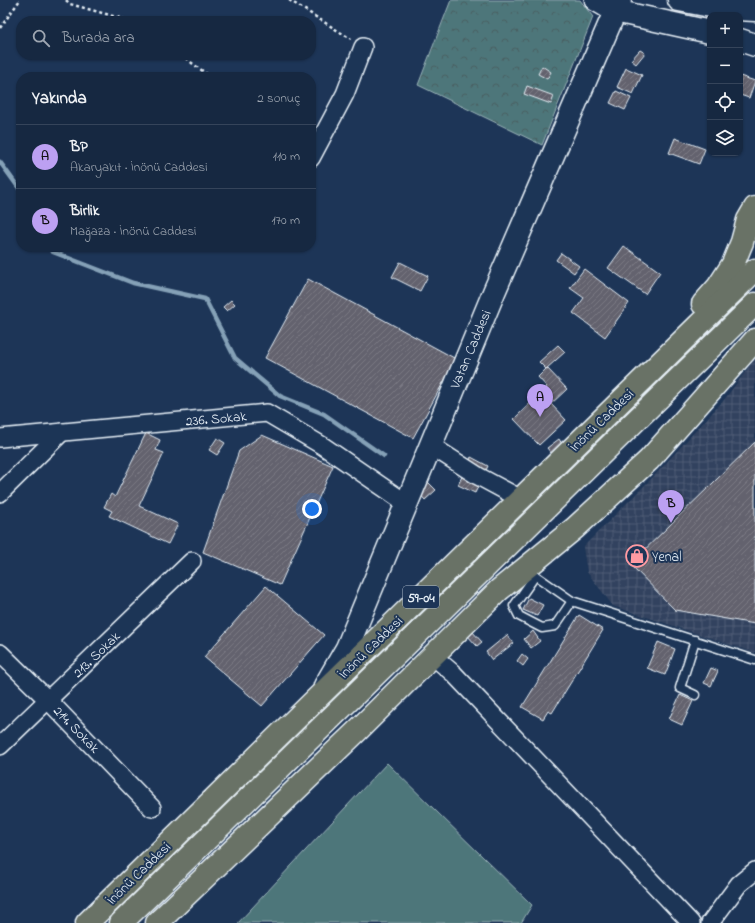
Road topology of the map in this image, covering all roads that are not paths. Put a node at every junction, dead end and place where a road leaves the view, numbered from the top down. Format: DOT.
graph roads {
  1 [pos="596,0"];
  2 [pos="679,0"];
  3 [pos="617,6"];
  4 [pos="755,10"];
  5 [pos="707,31"];
  6 [pos="743,41"];
  7 [pos="755,45"];
  8 [pos="363,47"];
  9 [pos="316,149"];
  10 [pos="755,208"];
  11 [pos="755,270"];
  12 [pos="755,304"];
  13 [pos="755,330"];
  14 [pos="755,340"];
  15 [pos="602,419"];
  16 [pos="62,432"];
  17 [pos="619,436"];
  18 [pos="0,438"];
  19 [pos="430,445"];
  20 [pos="0,493"];
  21 [pos="521,500"];
  22 [pos="406,503"];
  23 [pos="192,561"];
  24 [pos="530,572"];
  25 [pos="572,601"];
  26 [pos="695,640"];
  27 [pos="0,653"];
  28 [pos="433,656"];
  29 [pos="755,660"];
  30 [pos="695,695"];
  31 [pos="318,698"];
  32 [pos="48,700"];
  33 [pos="0,746"];
  34 [pos="152,808"];
  35 [pos="755,871"];
  36 [pos="87,923"];
  37 [pos="121,923"];
  38 [pos="157,923"];
  39 [pos="691,923"];
  40 [pos="710,923"];
  1 -- 3 [label="main road"];
  2 -- 4 [label="main road"];
  3 -- 5 [label="main road"];
  3 -- 19 [label="main road, Vatan Caddesi"];
  6 -- 7 [label="main road"];
  8 -- 9 [label="street"];
  10 -- 15 [label="main road"];
  11 -- 15 [label="main road, İnönü Caddesi / 59-04"];
  12 -- 17 [label="main road, 59-04"];
  13 -- 17 [label="main road"];
  14 -- 24 [label="main road"];
  15 -- 21 [label="main road, İnönü Caddesi / 59-04"];
  16 -- 18 [label="street, 236. Sokak"];
  16 -- 20 [label="street"];
  16 -- 22 [label="street, 236. Sokak"];
  17 -- 37 [label="main road, 59-04"];
  19 -- 21 [label="street"];
  19 -- 22 [label="main road, Vatan Caddesi"];
  21 -- 31 [label="main road, İnönü Caddesi / 59-04"];
  22 -- 31 [label="main road, Vatan Caddesi"];
  23 -- 32 [label="street, 213. Sokak"];
  24 -- 25 [label="lane"];
  24 -- 25 [label="lane"];
  24 -- 28 [label="main road"];
  25 -- 26 [label="lane"];
  26 -- 29 [label="lane"];
  26 -- 30 [label="lane"];
  27 -- 32 [label="street, 214. Sokak"];
  28 -- 38 [label="main road"];
  28 -- 39 [label="street"];
  31 -- 36 [label="main road, İnönü Caddesi / 59-04"];
  32 -- 33 [label="street, 213. Sokak"];
  32 -- 34 [label="street, 214. Sokak"];
  35 -- 40 [label="street"];
}
